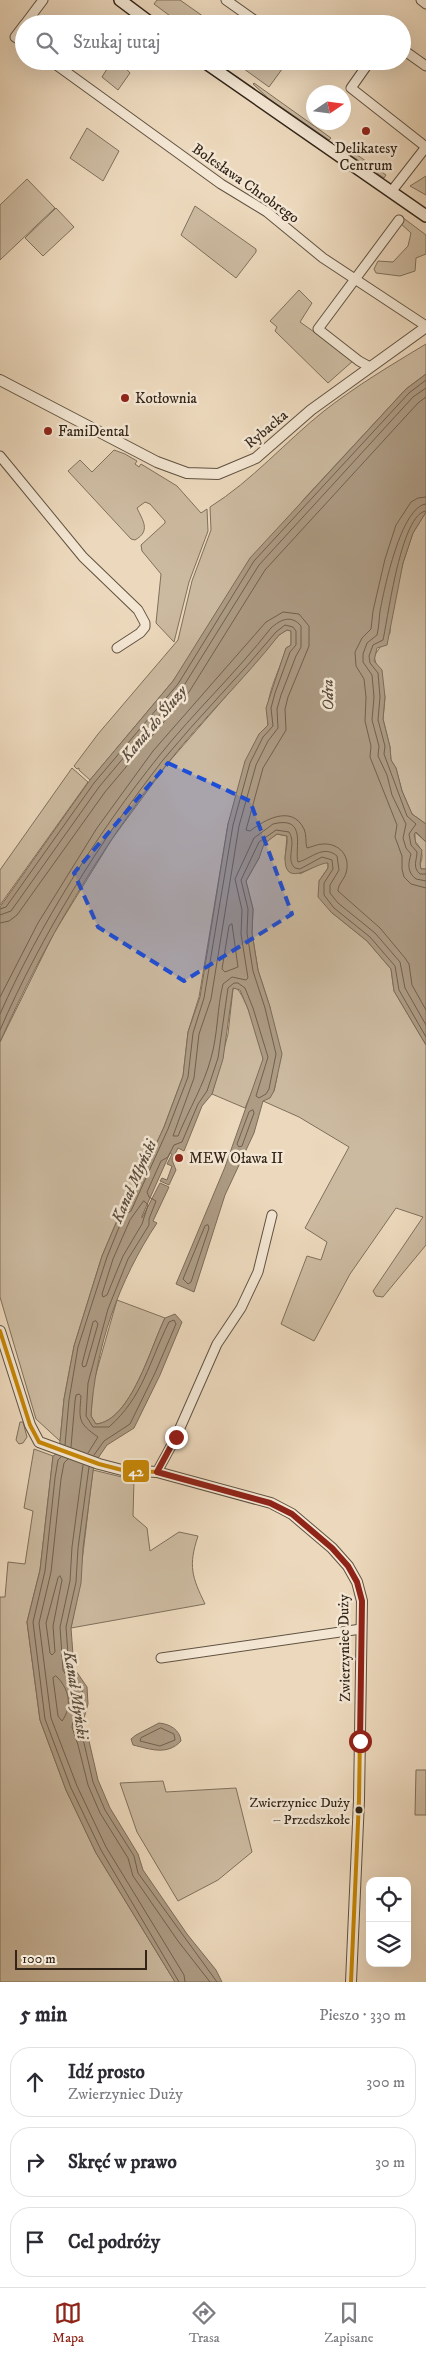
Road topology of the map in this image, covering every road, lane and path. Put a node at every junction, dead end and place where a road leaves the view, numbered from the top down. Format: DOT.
graph roads {
  1 [pos="43,0"];
  2 [pos="120,0"];
  3 [pos="226,0"];
  4 [pos="421,0"];
  5 [pos="426,4"];
  6 [pos="32,15"];
  7 [pos="140,15"];
  8 [pos="247,15"];
  9 [pos="411,55"];
  10 [pos="426,66"];
  11 [pos="63,70"];
  12 [pos="216,70"];
  13 [pos="364,70"];
  14 [pos="391,192"];
  15 [pos="426,216"];
  16 [pos="399,220"];
  17 [pos="356,277"];
  18 [pos="426,327"];
  19 [pos="370,367"];
  20 [pos="0,380"];
  21 [pos="0,456"];
  22 [pos="117,648"];
  23 [pos="272,1215"];
  24 [pos="0,1331"];
  25 [pos="157,1472"];
  26 [pos="361,1629"];
  27 [pos="161,1658"];
  28 [pos="352,1982"];
  1 -- 6 [label="street"];
  2 -- 7 [label="main road"];
  3 -- 8 [label="street"];
  4 -- 5 [label="street"];
  9 -- 10 [label="street"];
  11 -- 17 [label="street, Bolesława Chrobrego"];
  12 -- 14 [label="main road"];
  13 -- 14 [label="street"];
  14 -- 15 [label="main road"];
  16 -- 17 [label="street"];
  17 -- 18 [label="street, Bolesława Chrobrego"];
  17 -- 19 [label="street"];
  18 -- 19 [label="street, Rybacka"];
  19 -- 20 [label="street, Rybacka"];
  21 -- 22 [label="street"];
  23 -- 25 [label="street"];
  24 -- 25 [label="street, Zwierzyniec Duży"];
  25 -- 26 [label="street, Zwierzyniec Duży"];
  26 -- 27 [label="street"];
  26 -- 28 [label="street, Zwierzyniec Duży"];
}
